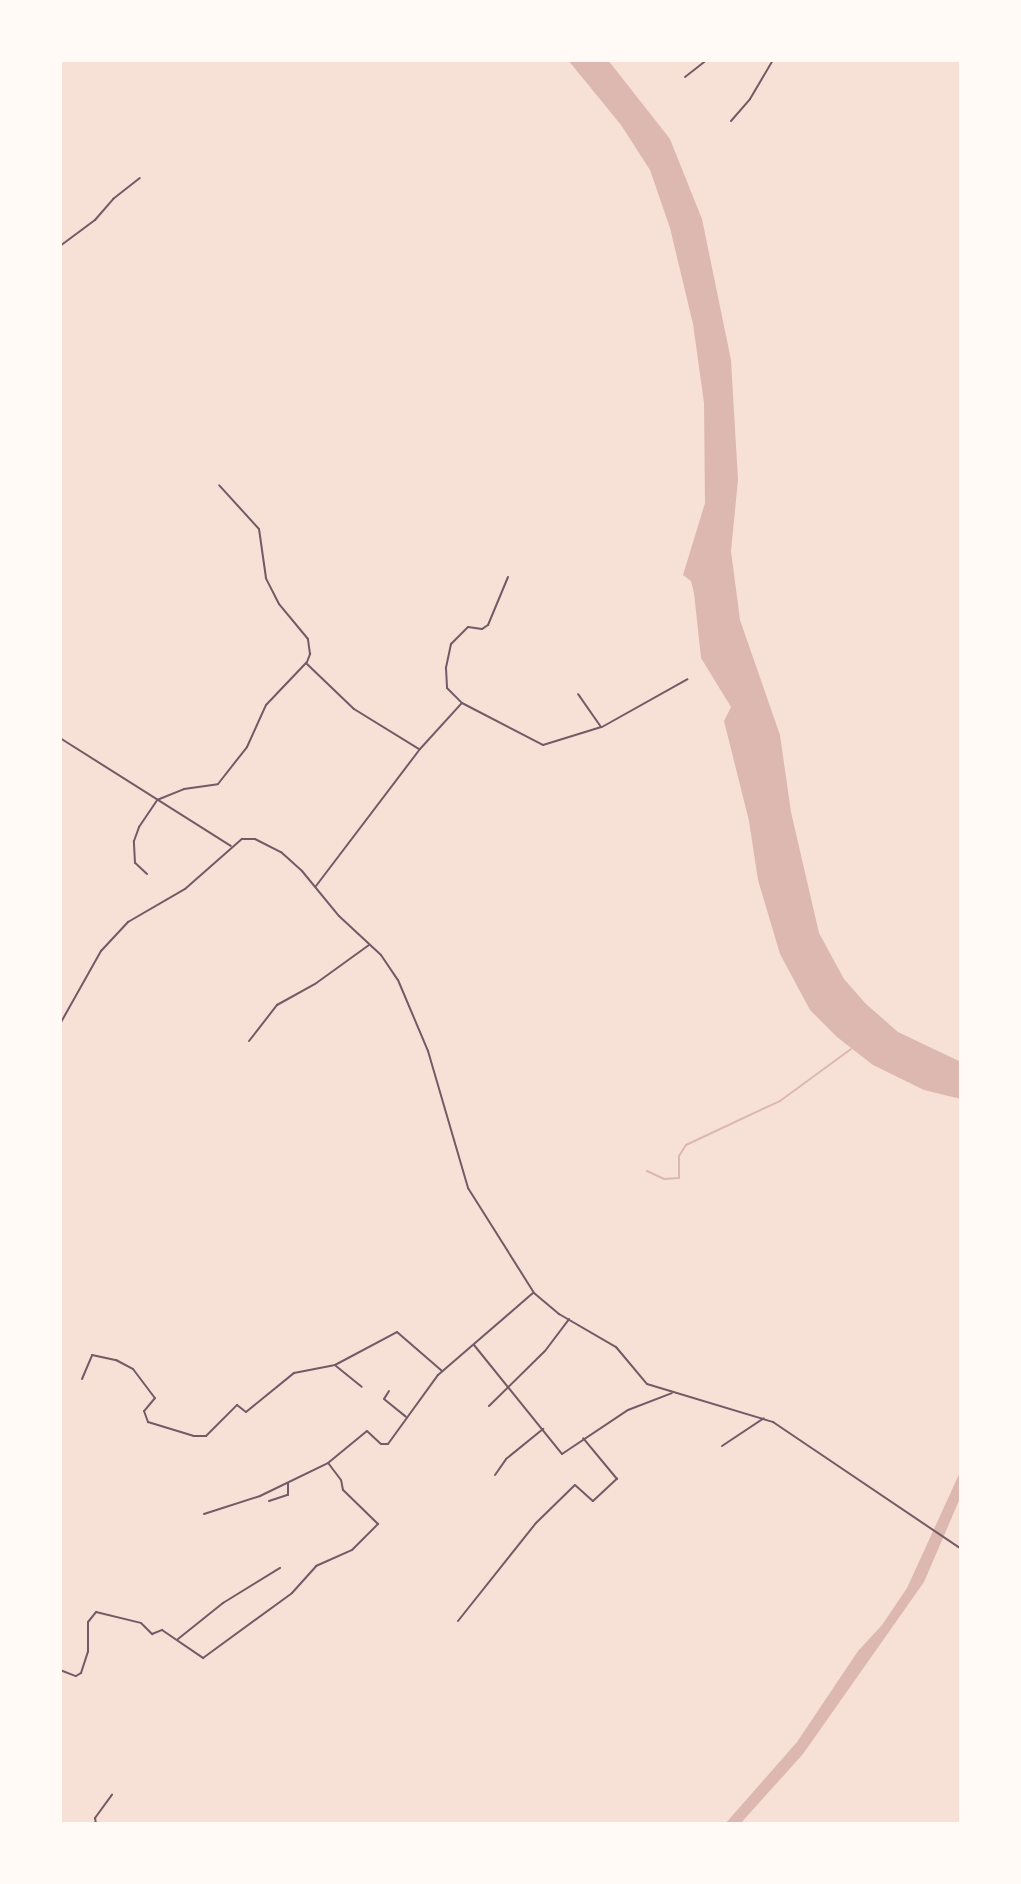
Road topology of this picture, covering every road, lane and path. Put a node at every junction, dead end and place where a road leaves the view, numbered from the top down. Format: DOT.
graph roads {
  1 [pos="707,60"];
  2 [pos="773,60"];
  3 [pos="685,77"];
  4 [pos="731,121"];
  5 [pos="140,178"];
  6 [pos="60,246"];
  7 [pos="219,485"];
  8 [pos="508,577"];
  9 [pos="306,663"];
  10 [pos="688,679"];
  11 [pos="578,694"];
  12 [pos="462,703"];
  13 [pos="601,727"];
  14 [pos="60,738"];
  15 [pos="420,749"];
  16 [pos="157,800"];
  17 [pos="231,846"];
  18 [pos="147,874"];
  19 [pos="315,887"];
  20 [pos="370,945"];
  21 [pos="60,1024"];
  22 [pos="249,1041"];
  23 [pos="534,1293"];
  24 [pos="569,1319"];
  25 [pos="473,1344"];
  26 [pos="335,1365"];
  27 [pos="442,1371"];
  28 [pos="82,1379"];
  29 [pos="510,1385"];
  30 [pos="362,1387"];
  31 [pos="389,1391"];
  32 [pos="672,1393"];
  33 [pos="489,1406"];
  34 [pos="407,1418"];
  35 [pos="764,1418"];
  36 [pos="544,1428"];
  37 [pos="583,1438"];
  38 [pos="722,1446"];
  39 [pos="328,1463"];
  40 [pos="495,1475"];
  41 [pos="288,1482"];
  42 [pos="269,1501"];
  43 [pos="204,1514"];
  44 [pos="960,1548"];
  45 [pos="280,1568"];
  46 [pos="458,1621"];
  47 [pos="177,1640"];
  48 [pos="60,1670"];
  49 [pos="112,1795"];
  50 [pos="96,1824"];
  1 -- 3 [label="street"];
  2 -- 4 [label="street"];
  5 -- 6 [label="street"];
  7 -- 9 [label="street"];
  8 -- 12 [label="street"];
  9 -- 15 [label="street"];
  9 -- 16 [label="street"];
  10 -- 13 [label="street"];
  11 -- 13 [label="street"];
  12 -- 13 [label="street"];
  12 -- 15 [label="street"];
  14 -- 16 [label="street"];
  15 -- 19 [label="street"];
  16 -- 17 [label="street"];
  16 -- 18 [label="street"];
  17 -- 19 [label="street"];
  17 -- 21 [label="street"];
  19 -- 20 [label="street"];
  20 -- 22 [label="street"];
  20 -- 23 [label="street"];
  23 -- 24 [label="street"];
  23 -- 25 [label="street"];
  24 -- 29 [label="street"];
  24 -- 32 [label="street"];
  25 -- 27 [label="street"];
  25 -- 29 [label="street"];
  26 -- 27 [label="street"];
  26 -- 28 [label="street"];
  26 -- 30 [label="street"];
  27 -- 34 [label="street"];
  29 -- 33 [label="street"];
  29 -- 36 [label="street"];
  31 -- 34 [label="street"];
  32 -- 35 [label="street"];
  32 -- 37 [label="street"];
  34 -- 39 [label="street"];
  35 -- 38 [label="street"];
  35 -- 44 [label="street"];
  36 -- 37 [label="street"];
  36 -- 40 [label="street"];
  37 -- 46 [label="street"];
  39 -- 41 [label="street"];
  39 -- 47 [label="street"];
  41 -- 42 [label="street"];
  41 -- 43 [label="street"];
  45 -- 47 [label="street"];
  47 -- 48 [label="street"];
  49 -- 50 [label="street"];
}
